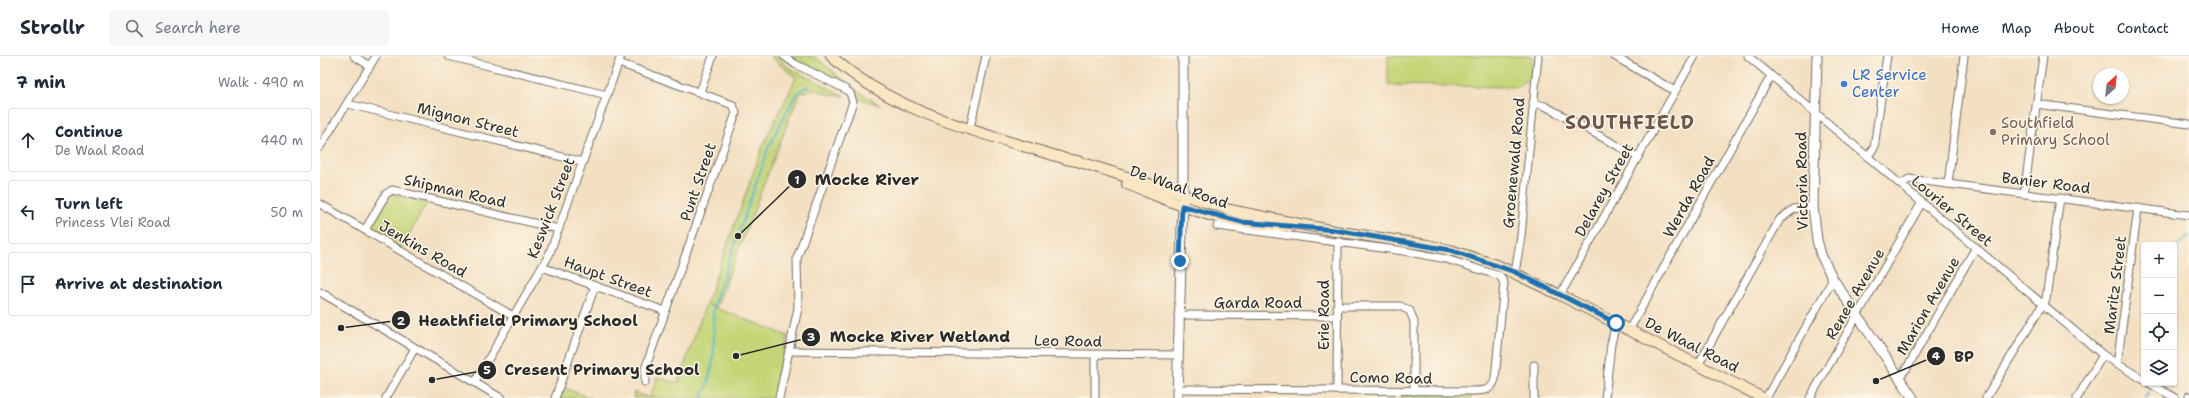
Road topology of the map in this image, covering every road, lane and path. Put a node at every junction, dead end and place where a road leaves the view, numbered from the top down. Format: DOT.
graph roads {
  1 [pos="354,56"];
  2 [pos="376,56"];
  3 [pos="448,56"];
  4 [pos="713,56"];
  5 [pos="784,56"];
  6 [pos="831,56"];
  7 [pos="986,56"];
  8 [pos="1183,56"];
  9 [pos="1538,56"];
  10 [pos="1614,56"];
  11 [pos="1694,56"];
  12 [pos="1748,56"];
  13 [pos="1817,56"];
  14 [pos="1887,56"];
  15 [pos="1964,56"];
  16 [pos="2043,56"];
  17 [pos="620,60"];
  18 [pos="370,66"];
  19 [pos="1771,76"];
  20 [pos="1675,91"];
  21 [pos="700,92"];
  22 [pos="607,95"];
  23 [pos="1533,103"];
  24 [pos="348,104"];
  25 [pos="2036,104"];
  26 [pos="1815,112"];
  27 [pos="2189,124"];
  28 [pos="970,128"];
  29 [pos="320,147"];
  30 [pos="1868,156"];
  31 [pos="1638,157"];
  32 [pos="1066,159"];
  33 [pos="583,162"];
  34 [pos="1901,184"];
  35 [pos="1948,184"];
  36 [pos="2024,194"];
  37 [pos="1183,196"];
  38 [pos="2060,198"];
  39 [pos="1922,202"];
  40 [pos="320,204"];
  41 [pos="1182,206"];
  42 [pos="1813,206"];
  43 [pos="2138,208"];
  44 [pos="2189,215"];
  45 [pos="1217,226"];
  46 [pos="559,229"];
  47 [pos="364,230"];
  48 [pos="1335,230"];
  49 [pos="1338,241"];
  50 [pos="1976,247"];
  51 [pos="542,267"];
  52 [pos="1515,272"];
  53 [pos="1833,279"];
  54 [pos="595,286"];
  55 [pos="320,292"];
  56 [pos="1560,295"];
  57 [pos="2044,304"];
  58 [pos="1337,306"];
  59 [pos="665,311"];
  60 [pos="1858,314"];
  61 [pos="1178,315"];
  62 [pos="513,316"];
  63 [pos="1337,316"];
  64 [pos="1616,323"];
  65 [pos="1629,330"];
  66 [pos="415,348"];
  67 [pos="789,351"];
  68 [pos="1095,355"];
  69 [pos="1178,355"];
  70 [pos="2103,355"];
  71 [pos="1534,365"];
  72 [pos="1698,365"];
  73 [pos="2117,365"];
  74 [pos="1900,376"];
  75 [pos="2141,378"];
  76 [pos="475,382"];
  77 [pos="645,382"];
  78 [pos="2154,386"];
  79 [pos="1337,390"];
  80 [pos="1414,391"];
  81 [pos="1177,393"];
  82 [pos="386,398"];
  83 [pos="501,398"];
  84 [pos="555,398"];
  85 [pos="779,398"];
  86 [pos="1095,398"];
  87 [pos="1534,398"];
  88 [pos="1605,398"];
  89 [pos="1764,398"];
  90 [pos="1810,398"];
  91 [pos="1913,398"];
  92 [pos="1986,398"];
  93 [pos="2077,398"];
  94 [pos="2175,398"];
  1 -- 18 [label="street"];
  2 -- 18 [label="street"];
  3 -- 22 [label="street"];
  4 -- 21 [label="street"];
  5 -- 67 [label="street"];
  6 -- 28 [label="main road, De Waal Road"];
  7 -- 28 [label="street"];
  8 -- 37 [label="street"];
  9 -- 23 [label="street, Groenewald Road"];
  10 -- 20 [label="street"];
  11 -- 20 [label="street, Delarey Street"];
  12 -- 19 [label="street, Lourier Street"];
  13 -- 26 [label="street, Victoria Road"];
  14 -- 30 [label="street"];
  15 -- 35 [label="street"];
  16 -- 25 [label="street"];
  17 -- 21 [label="street, Punt Street"];
  17 -- 22 [label="street, Keswick Street"];
  18 -- 24 [label="street"];
  19 -- 26 [label="street, Lourier Street"];
  19 -- 65 [label="street, Werda Road"];
  20 -- 31 [label="street, Delarey Street"];
  21 -- 59 [label="street, Punt Street"];
  22 -- 33 [label="street, Keswick Street"];
  23 -- 31 [label="street"];
  23 -- 52 [label="street, Groenewald Road"];
  24 -- 29 [label="street"];
  24 -- 33 [label="street, Mignon Street"];
  25 -- 27 [label="street"];
  25 -- 36 [label="street"];
  26 -- 30 [label="street, Lourier Street"];
  26 -- 42 [label="street, Victoria Road"];
  28 -- 32 [label="main road, De Waal Road"];
  30 -- 34 [label="street, Lourier Street"];
  31 -- 56 [label="street, Delarey Street"];
  32 -- 37 [label="main road, De Waal Road"];
  32 -- 41 [label="main road, De Waal Road"];
  33 -- 46 [label="street, Keswick Street"];
  34 -- 35 [label="street, Banier Road"];
  34 -- 39 [label="street, Lourier Street"];
  35 -- 36 [label="street, Banier Road"];
  36 -- 38 [label="street, Banier Road"];
  37 -- 41 [label="street"];
  37 -- 48 [label="main road, De Waal Road"];
  38 -- 43 [label="street, Banier Road"];
  38 -- 57 [label="street"];
  39 -- 50 [label="street, Lourier Street"];
  39 -- 60 [label="street, Renee Avenue"];
  40 -- 47 [label="street, Jenkins Road"];
  41 -- 48 [label="main road, De Waal Road"];
  41 -- 61 [label="street"];
  42 -- 53 [label="street, Victoria Road"];
  42 -- 72 [label="street"];
  43 -- 44 [label="street, Banier Road"];
  43 -- 73 [label="street, Maritz Street"];
  45 -- 49 [label="street"];
  46 -- 47 [label="street, Shipman Road"];
  46 -- 51 [label="street, Keswick Street"];
  47 -- 62 [label="street, Jenkins Road"];
  48 -- 52 [label="main road, De Waal Road"];
  49 -- 58 [label="street, Erie Road"];
  49 -- 80 [label="street, Como Road"];
  50 -- 57 [label="street, Lourier Street"];
  50 -- 74 [label="street, Marion Avenue"];
  51 -- 54 [label="street, Haupt Street"];
  51 -- 62 [label="street, Keswick Street"];
  52 -- 56 [label="main road, De Waal Road"];
  53 -- 60 [label="street, Victoria Road"];
  53 -- 89 [label="street"];
  54 -- 59 [label="street, Haupt Street"];
  54 -- 84 [label="street"];
  55 -- 66 [label="street"];
  56 -- 64 [label="main road, De Waal Road"];
  57 -- 70 [label="street, Lourier Street"];
  57 -- 92 [label="street"];
  58 -- 63 [label="street, Erie Road"];
  58 -- 80 [label="street"];
  59 -- 77 [label="street, Punt Street"];
  60 -- 74 [label="street, Victoria Road"];
  60 -- 90 [label="street, Renee Avenue"];
  61 -- 63 [label="street, Garda Road"];
  61 -- 69 [label="street"];
  62 -- 76 [label="street, Keswick Street"];
  63 -- 79 [label="street, Erie Road"];
  64 -- 65 [label="main road, De Waal Road"];
  64 -- 88 [label="street"];
  65 -- 72 [label="main road, De Waal Road"];
  66 -- 76 [label="street"];
  66 -- 82 [label="street"];
  67 -- 68 [label="street, Leo Road"];
  67 -- 85 [label="street"];
  68 -- 69 [label="street, Leo Road"];
  68 -- 86 [label="street"];
  69 -- 81 [label="street"];
  70 -- 73 [label="street, Lourier Street"];
  70 -- 93 [label="street"];
  71 -- 87 [label="street"];
  72 -- 89 [label="main road, De Waal Road"];
  73 -- 75 [label="street, Lourier Street"];
  74 -- 91 [label="street, Victoria Road"];
  76 -- 83 [label="street"];
  78 -- 94 [label="street"];
  79 -- 80 [label="street, Como Road"];
  79 -- 81 [label="street, Como Road"];
}
